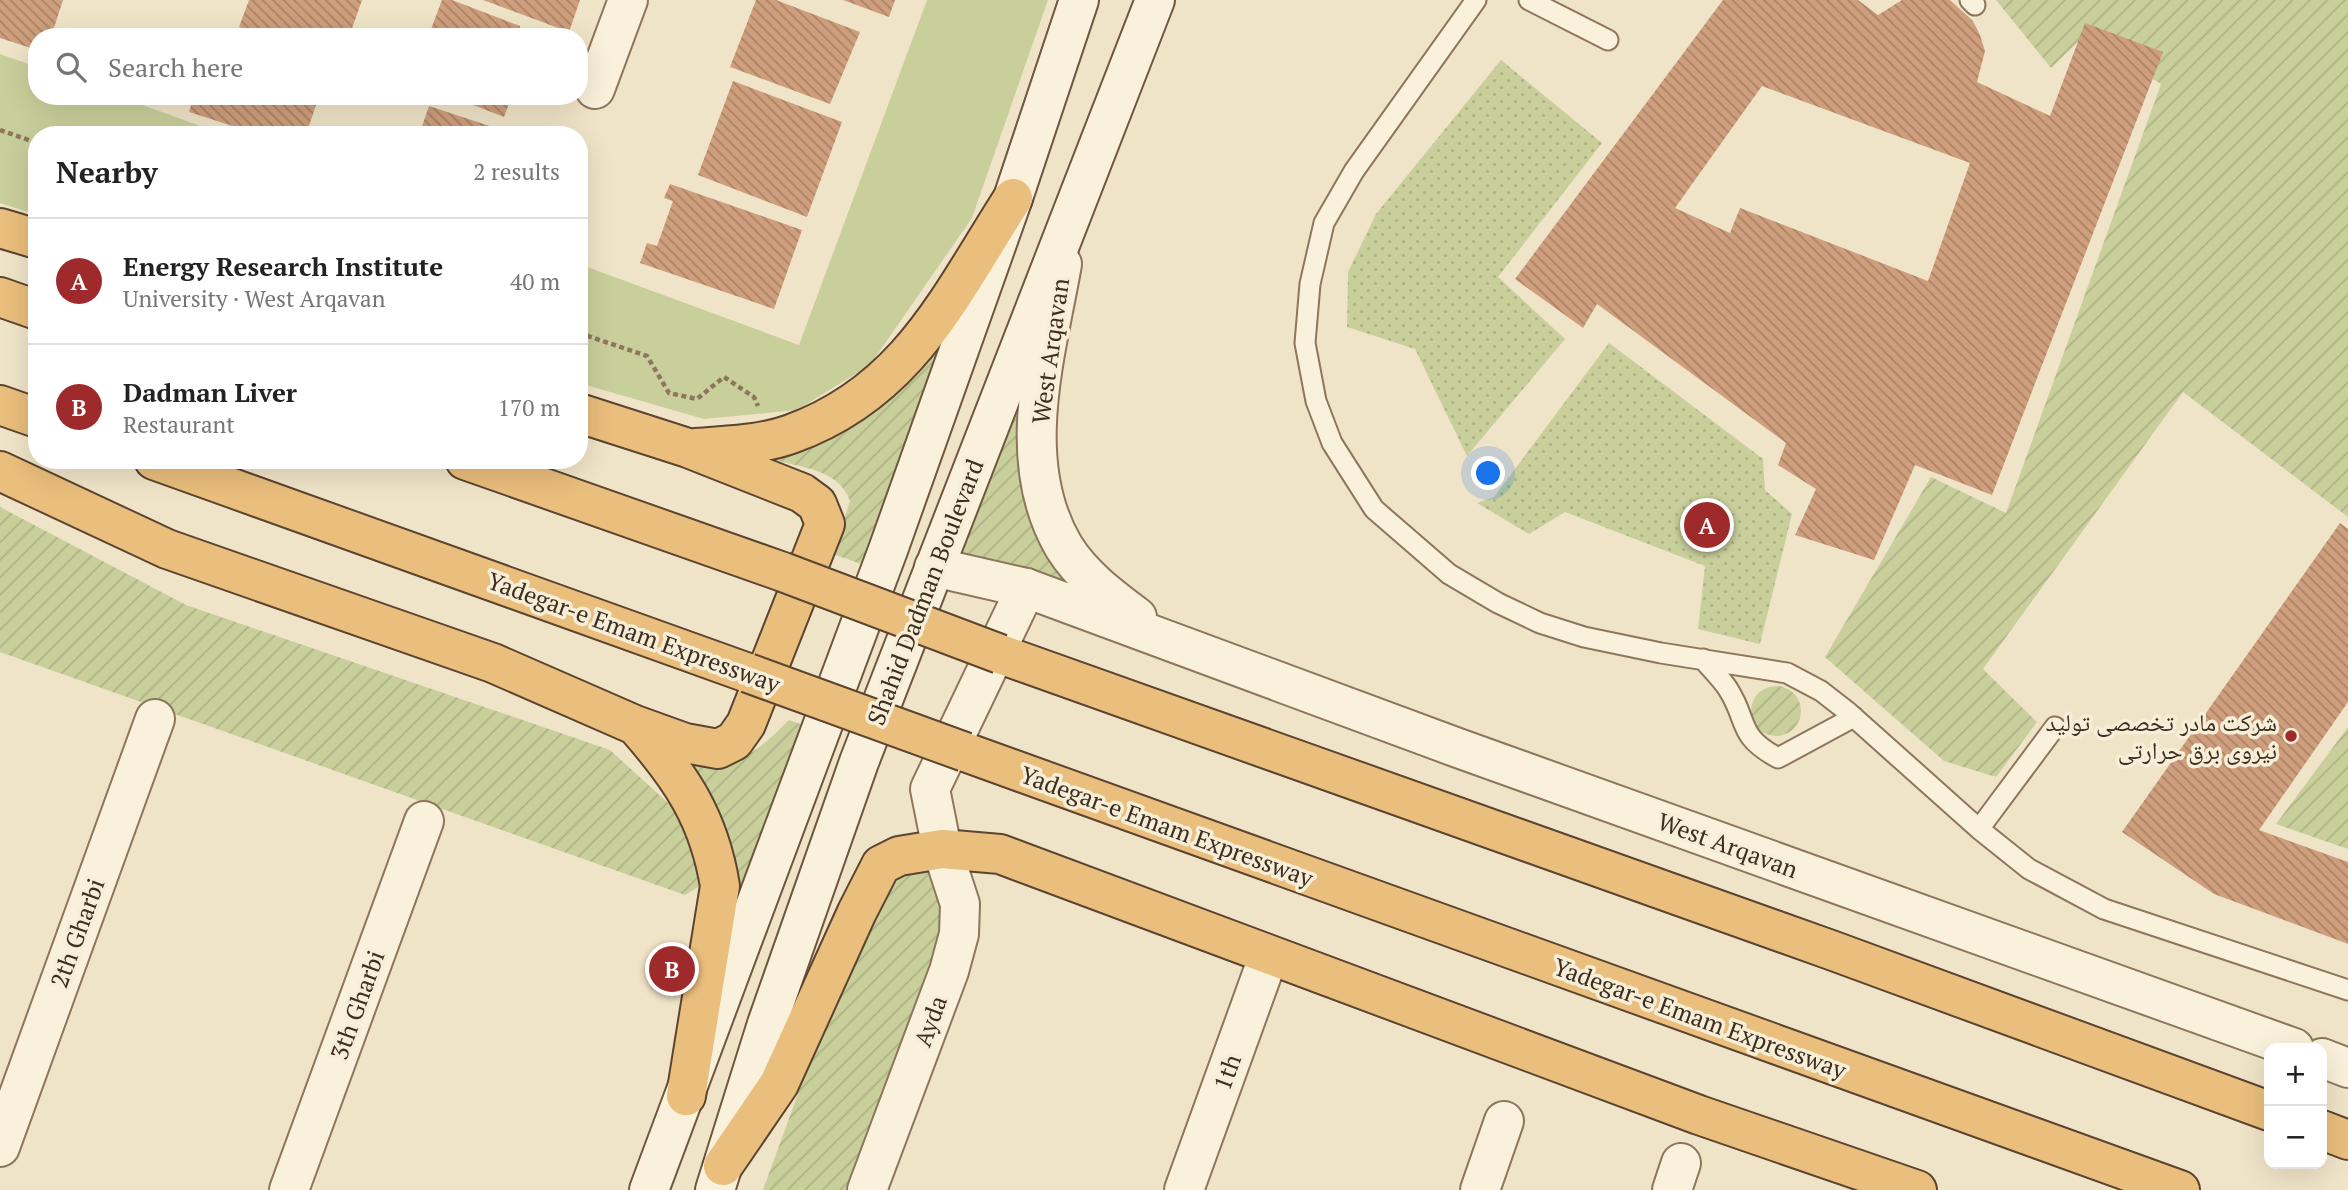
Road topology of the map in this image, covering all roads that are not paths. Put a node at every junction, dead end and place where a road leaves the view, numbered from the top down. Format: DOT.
graph roads {
  1 [pos="628,0"];
  2 [pos="1079,0"];
  3 [pos="1155,0"];
  4 [pos="1476,0"];
  5 [pos="1529,0"];
  6 [pos="1608,40"];
  7 [pos="595,89"];
  8 [pos="1013,198"];
  9 [pos="1070,225"];
  10 [pos="0,228"];
  11 [pos="28,236"];
  12 [pos="0,297"];
  13 [pos="28,307"];
  14 [pos="0,405"];
  15 [pos="28,415"];
  16 [pos="588,416"];
  17 [pos="688,449"];
  18 [pos="178,469"];
  19 [pos="491,469"];
  20 [pos="0,471"];
  21 [pos="934,567"];
  22 [pos="1026,589"];
  23 [pos="1163,638"];
  24 [pos="1703,659"];
  25 [pos="1854,717"];
  26 [pos="155,719"];
  27 [pos="635,725"];
  28 [pos="2055,727"];
  29 [pos="424,821"];
  30 [pos="1979,829"];
  31 [pos="942,849"];
  32 [pos="1269,954"];
  33 [pos="2348,990"];
  34 [pos="2280,1043"];
  35 [pos="2327,1060"];
  36 [pos="2348,1068"];
  37 [pos="687,1096"];
  38 [pos="2264,1109"];
  39 [pos="1504,1121"];
  40 [pos="2327,1132"];
  41 [pos="2348,1140"];
  42 [pos="0,1147"];
  43 [pos="719,1178"];
  44 [pos="289,1190"];
  45 [pos="649,1190"];
  46 [pos="867,1190"];
  47 [pos="1184,1190"];
  48 [pos="1480,1190"];
  49 [pos="1917,1190"];
  50 [pos="2180,1190"];
  1 -- 7 [label="street"];
  2 -- 8 [label="street, Shahid Dadman Boulevard"];
  3 -- 9 [label="street, Shahid Dadman Boulevard"];
  4 -- 24 [label="lane"];
  5 -- 6 [label="lane"];
  8 -- 17 [label="highway"];
  8 -- 37 [label="street, Shahid Dadman Boulevard"];
  9 -- 21 [label="street, Shahid Dadman Boulevard"];
  9 -- 23 [label="street, West Arqavan"];
  10 -- 11 [label="highway"];
  12 -- 13 [label="highway"];
  14 -- 15 [label="highway"];
  16 -- 17 [label="highway"];
  17 -- 27 [label="highway"];
  18 -- 50 [label="highway, Yadegar-e Emam Expressway, bridge"];
  19 -- 38 [label="highway, bridge"];
  20 -- 27 [label="highway"];
  21 -- 22 [label="street, West Arqavan"];
  21 -- 43 [label="street, Shahid Dadman Boulevard"];
  22 -- 23 [label="street, West Arqavan"];
  22 -- 31 [label="street, Ayda"];
  23 -- 34 [label="street, West Arqavan"];
  24 -- 25 [label="lane"];
  24 -- 25 [label="lane"];
  25 -- 30 [label="lane"];
  26 -- 42 [label="street, 2th Gharbi"];
  27 -- 37 [label="highway"];
  28 -- 30 [label="lane"];
  29 -- 44 [label="street, 3th Gharbi"];
  30 -- 33 [label="lane"];
  31 -- 32 [label="highway"];
  31 -- 43 [label="highway"];
  31 -- 46 [label="street, Ayda"];
  32 -- 47 [label="street, 1th"];
  32 -- 49 [label="highway"];
  35 -- 36 [label="street"];
  37 -- 45 [label="street, Shahid Dadman Boulevard"];
  39 -- 48 [label="street"];
  40 -- 41 [label="highway"];
}
